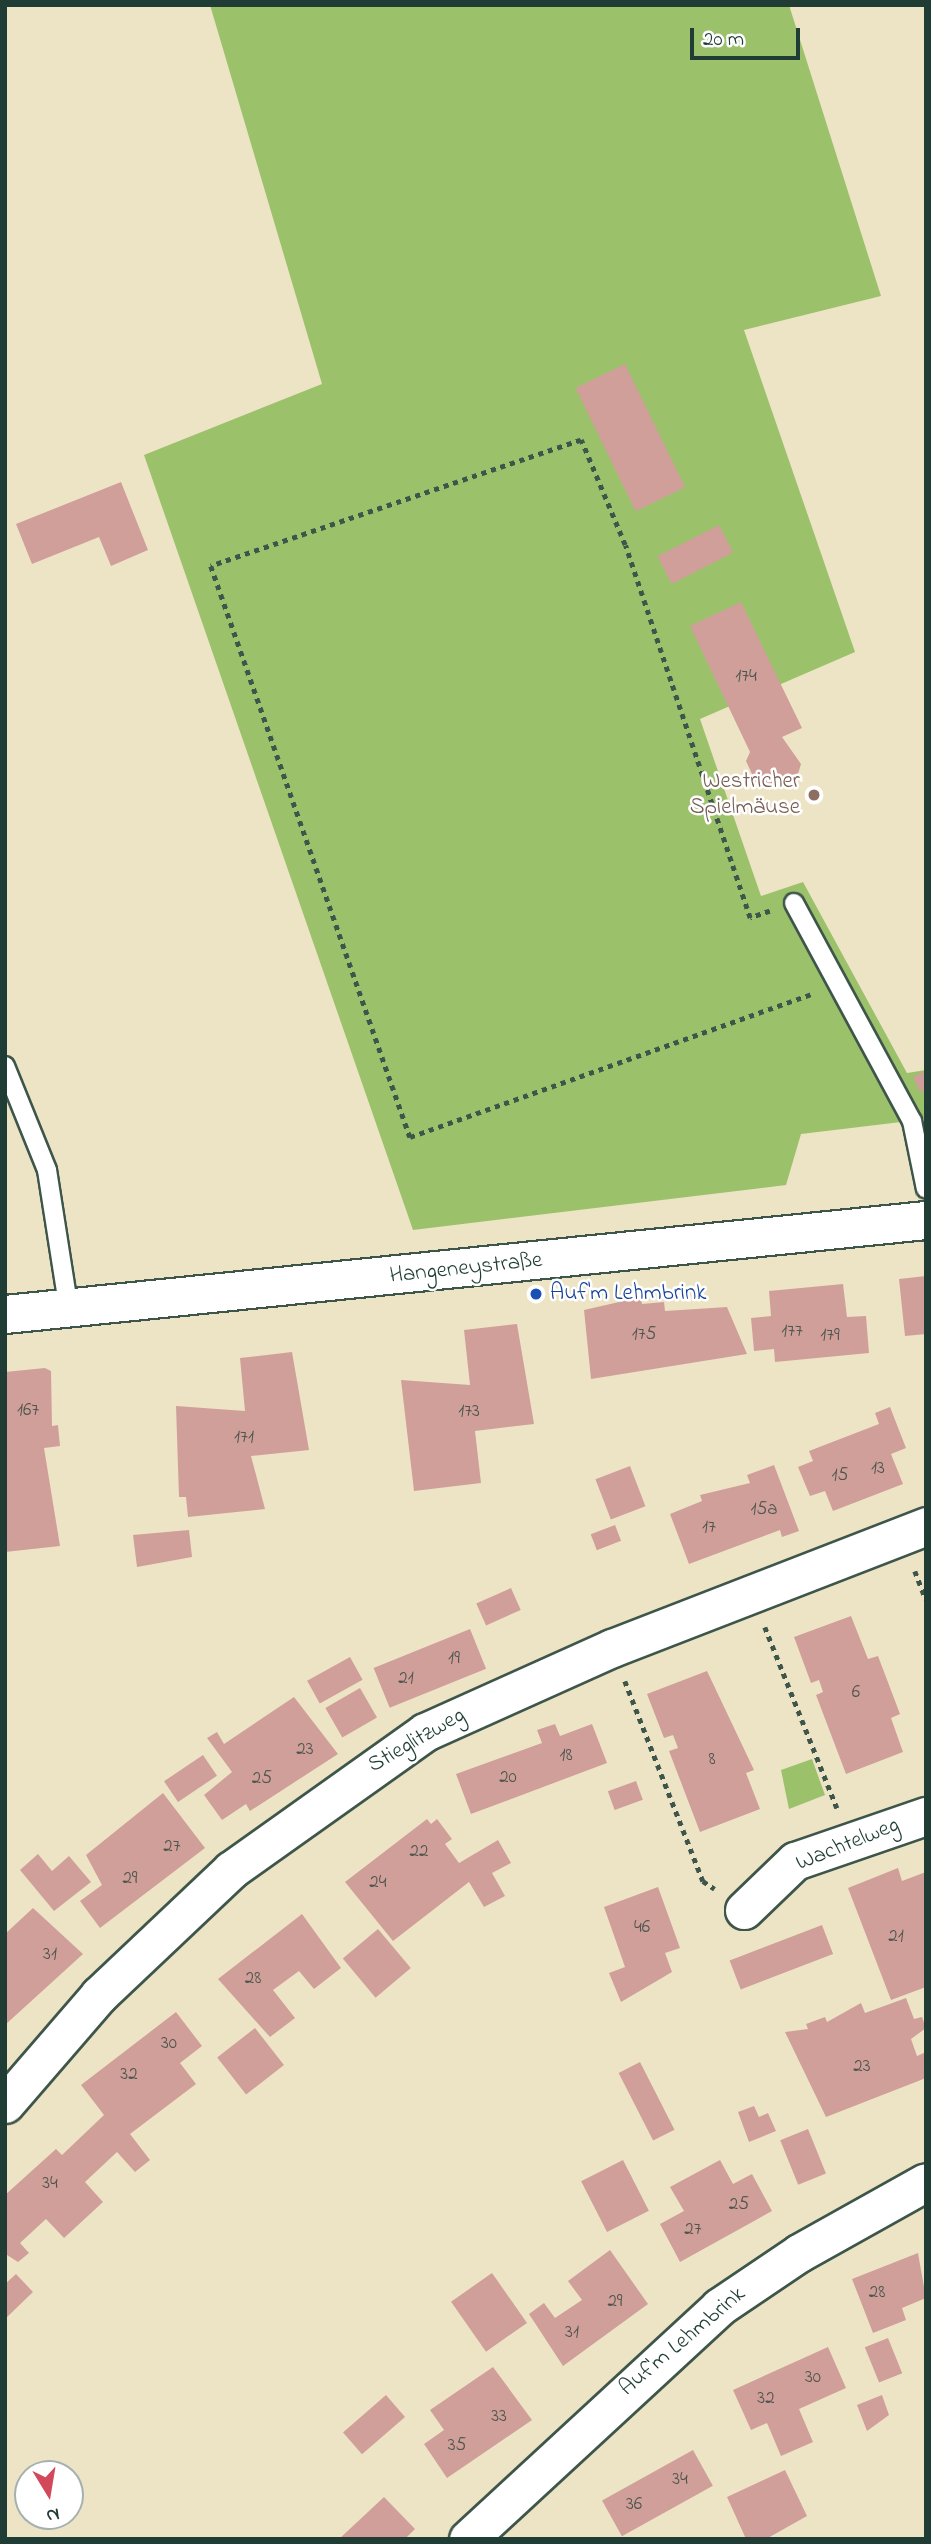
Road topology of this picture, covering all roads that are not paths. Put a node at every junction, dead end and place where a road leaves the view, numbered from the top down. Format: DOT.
graph roads {
  1 [pos="794,904"];
  2 [pos="5,1066"];
  3 [pos="926,1189"];
  4 [pos="926,1220"];
  5 [pos="69,1310"];
  6 [pos="5,1314"];
  7 [pos="926,1526"];
  8 [pos="926,1816"];
  9 [pos="744,1910"];
  10 [pos="5,2105"];
  11 [pos="926,2182"];
  12 [pos="468,2539"];
  1 -- 3 [label="lane"];
  2 -- 5 [label="lane"];
  4 -- 5 [label="street, Hangeneystraße"];
  5 -- 6 [label="street, Hangeneystraße"];
  7 -- 10 [label="street, Stieglitzweg"];
  8 -- 9 [label="street, Wachtelweg"];
  11 -- 12 [label="street, Auf'm Lehmbrink"];
}
